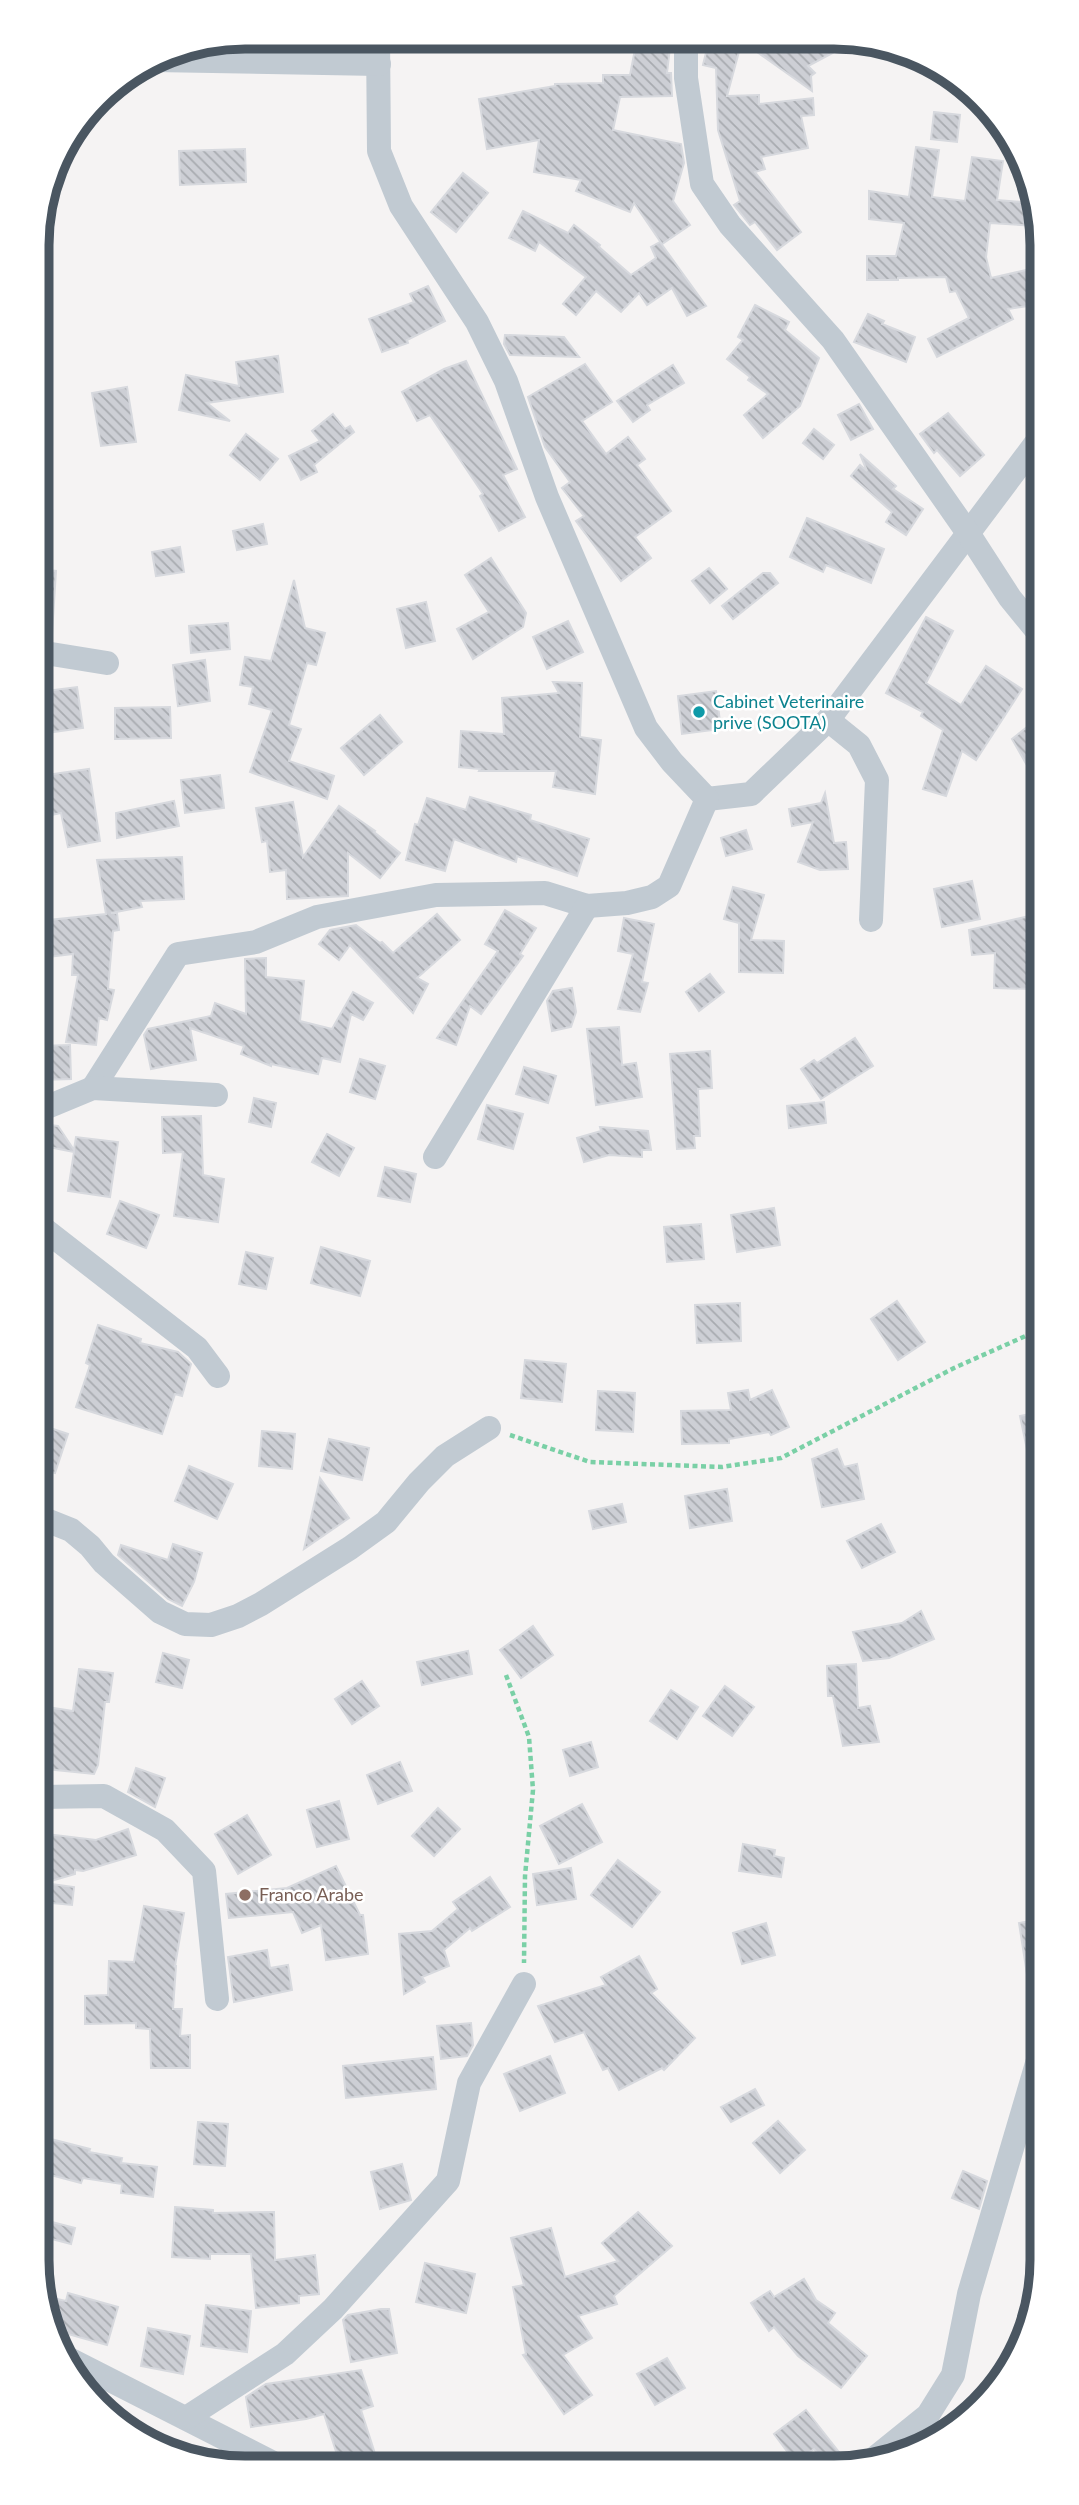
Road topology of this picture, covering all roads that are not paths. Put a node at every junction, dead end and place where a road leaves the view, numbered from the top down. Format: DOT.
graph roads {
  1 [pos="379,49"];
  2 [pos="686,49"];
  3 [pos="179,60"];
  4 [pos="379,64"];
  5 [pos="1030,451"];
  6 [pos="968,533"];
  7 [pos="1030,622"];
  8 [pos="49,654"];
  9 [pos="107,663"];
  10 [pos="828,720"];
  11 [pos="707,799"];
  12 [pos="587,906"];
  13 [pos="871,920"];
  14 [pos="93,1088"];
  15 [pos="216,1095"];
  16 [pos="49,1106"];
  17 [pos="435,1157"];
  18 [pos="49,1233"];
  19 [pos="218,1376"];
  20 [pos="489,1428"];
  21 [pos="49,1521"];
  22 [pos="49,1797"];
  23 [pos="524,1984"];
  24 [pos="217,1999"];
  25 [pos="1030,2087"];
  26 [pos="79,2364"];
  27 [pos="186,2418"];
  28 [pos="886,2449"];
  29 [pos="260,2456"];
  1 -- 4 [label="street"];
  2 -- 6 [label="street"];
  3 -- 4 [label="street"];
  4 -- 11 [label="street"];
  5 -- 6 [label="street"];
  6 -- 7 [label="street"];
  6 -- 10 [label="street"];
  8 -- 9 [label="street"];
  10 -- 11 [label="street"];
  10 -- 13 [label="street"];
  11 -- 12 [label="street"];
  12 -- 14 [label="street"];
  12 -- 17 [label="street"];
  14 -- 15 [label="street"];
  14 -- 16 [label="street"];
  18 -- 19 [label="street"];
  20 -- 21 [label="street"];
  22 -- 24 [label="street"];
  23 -- 27 [label="street"];
  25 -- 28 [label="street"];
  26 -- 27 [label="street"];
  27 -- 29 [label="street"];
}
